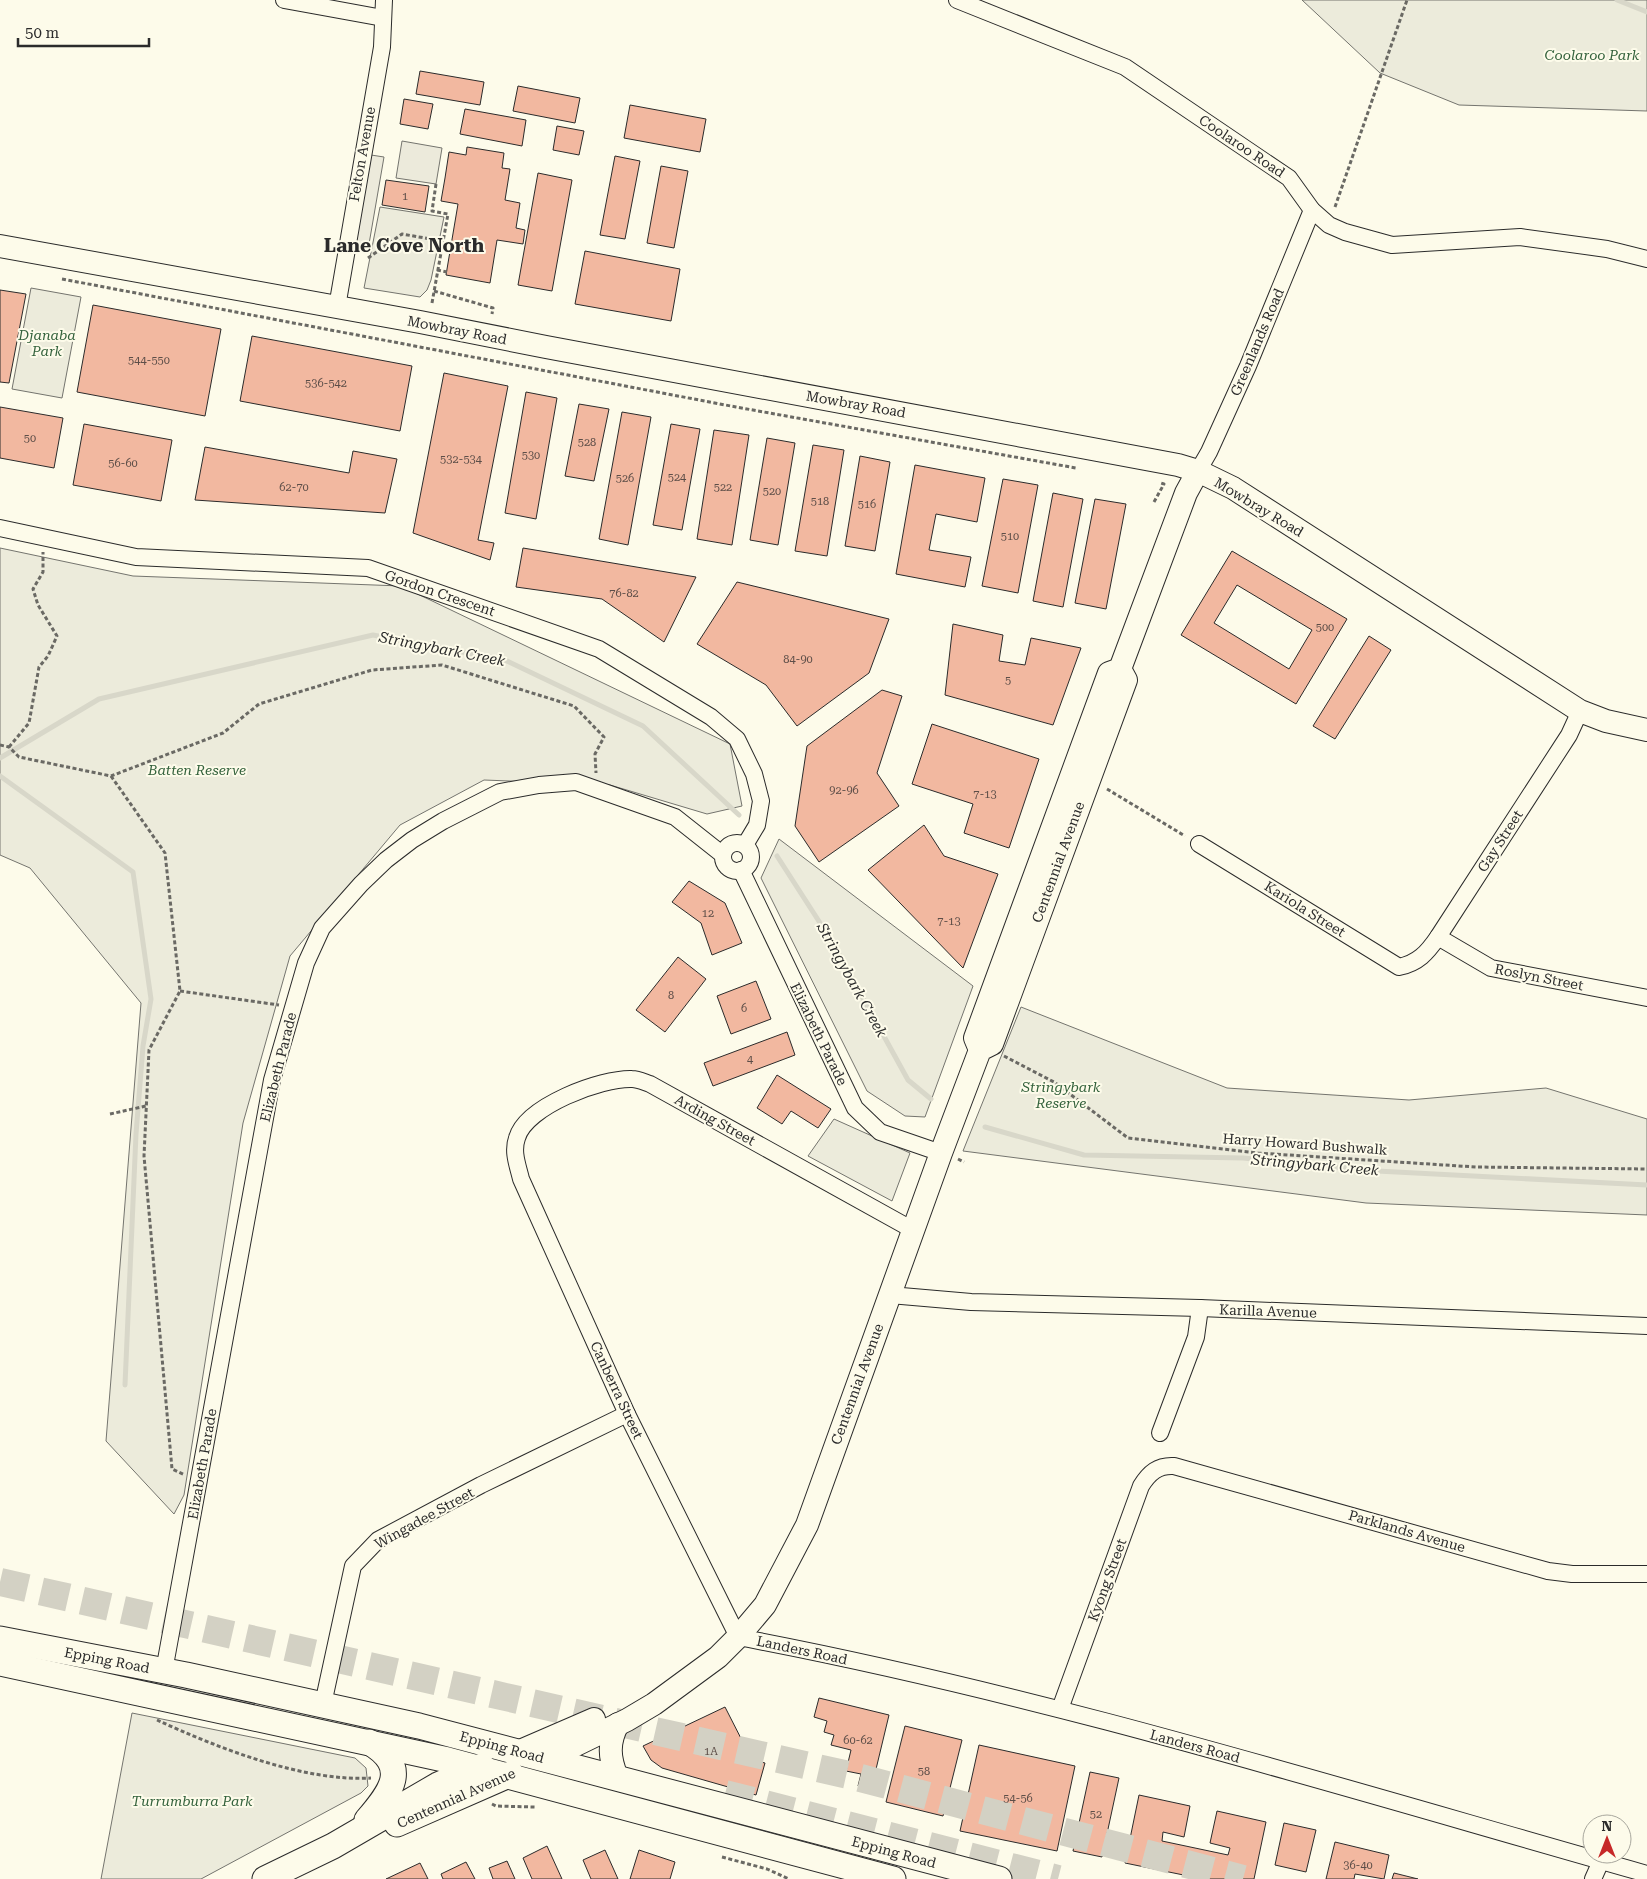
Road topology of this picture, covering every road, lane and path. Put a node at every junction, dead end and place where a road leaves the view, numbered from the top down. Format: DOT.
graph roads {
  1 [pos="284,0"];
  2 [pos="384,0"];
  3 [pos="957,0"];
  4 [pos="1407,0"];
  5 [pos="384,18"];
  6 [pos="436,184"];
  7 [pos="1335,207"];
  8 [pos="1312,210"];
  9 [pos="442,241"];
  10 [pos="0,246"];
  11 [pos="368,258"];
  12 [pos="1647,259"];
  13 [pos="437,270"];
  14 [pos="447,272"];
  15 [pos="58,278"];
  16 [pos="434,291"];
  17 [pos="432,303"];
  18 [pos="337,307"];
  19 [pos="492,314"];
  20 [pos="1077,468"];
  21 [pos="1198,471"];
  22 [pos="1154,482"];
  23 [pos="1154,502"];
  24 [pos="0,528"];
  25 [pos="42,537"];
  26 [pos="1120,669"];
  27 [pos="1580,711"];
  28 [pos="1647,730"];
  29 [pos="0,744"];
  30 [pos="9,747"];
  31 [pos="111,776"];
  32 [pos="1089,779"];
  33 [pos="597,790"];
  34 [pos="1199,844"];
  35 [pos="745,845"];
  36 [pos="723,855"];
  37 [pos="741,870"];
  38 [pos="1438,937"];
  39 [pos="1412,964"];
  40 [pos="180,990"];
  41 [pos="1647,998"];
  42 [pos="293,1007"];
  43 [pos="986,1047"];
  44 [pos="146,1106"];
  45 [pos="110,1114"];
  46 [pos="517,1136"];
  47 [pos="941,1152"];
  48 [pos="1647,1168"];
  49 [pos="913,1230"];
  50 [pos="890,1295"];
  51 [pos="1200,1308"];
  52 [pos="1647,1326"];
  53 [pos="628,1414"];
  54 [pos="1160,1433"];
  55 [pos="1170,1466"];
  56 [pos="199,1481"];
  57 [pos="1647,1574"];
  58 [pos="738,1637"];
  59 [pos="0,1639"];
  60 [pos="0,1663"];
  61 [pos="164,1671"];
  62 [pos="680,1683"];
  63 [pos="323,1704"];
  64 [pos="1060,1709"];
  65 [pos="151,1717"];
  66 [pos="618,1724"];
  67 [pos="369,1742"];
  68 [pos="520,1752"];
  69 [pos="547,1759"];
  70 [pos="476,1769"];
  71 [pos="507,1776"];
  72 [pos="375,1777"];
  73 [pos="617,1777"];
  74 [pos="496,1806"];
  75 [pos="541,1808"];
  76 [pos="356,1832"];
  77 [pos="333,1846"];
  78 [pos="720,1856"];
  79 [pos="1582,1856"];
  80 [pos="1600,1864"];
  81 [pos="1612,1864"];
  82 [pos="1647,1874"];
  83 [pos="265,1879"];
  84 [pos="789,1879"];
  85 [pos="893,1879"];
  86 [pos="999,1879"];
  87 [pos="1593,1879"];
  1 -- 5 [label="street"];
  2 -- 5 [label="street, Felton Avenue"];
  3 -- 8 [label="street, Coolaroo Road"];
  4 -- 7 [label="path"];
  5 -- 18 [label="street, Felton Avenue"];
  6 -- 9 [label="path"];
  8 -- 12 [label="street, Coolaroo Road"];
  8 -- 21 [label="street, Greenlands Road"];
  9 -- 11 [label="path"];
  9 -- 13 [label="path"];
  10 -- 18 [label="main road, Mowbray Road"];
  13 -- 14 [label="path"];
  13 -- 16 [label="path"];
  15 -- 20 [label="path"];
  16 -- 17 [label="path"];
  16 -- 19 [label="path"];
  18 -- 21 [label="main road, Mowbray Road"];
  21 -- 26 [label="main road, Centennial Avenue"];
  21 -- 27 [label="main road, Mowbray Road"];
  22 -- 23 [label="path"];
  24 -- 25 [label="street, Gordon Crescent"];
  25 -- 30 [label="path"];
  25 -- 35 [label="street, Gordon Crescent"];
  26 -- 32 [label="main road, Centennial Avenue"];
  26 -- 43 [label="main road, Centennial Avenue"];
  27 -- 28 [label="main road, Mowbray Road"];
  27 -- 38 [label="street, Gay Street"];
  29 -- 30 [label="path"];
  30 -- 31 [label="path"];
  31 -- 33 [label="path"];
  31 -- 40 [label="path"];
  32 -- 34 [label="path"];
  32 -- 43 [label="main road, Centennial Avenue"];
  33 -- 36 [label="street, Elizabeth Parade"];
  33 -- 42 [label="street, Elizabeth Parade"];
  34 -- 39 [label="street, Kariola Street"];
  35 -- 36 [label="street"];
  35 -- 37 [label="street"];
  36 -- 37 [label="street"];
  37 -- 47 [label="street, Elizabeth Parade"];
  38 -- 39 [label="street, Gay Street"];
  38 -- 41 [label="street, Roslyn Street"];
  40 -- 42 [label="path"];
  40 -- 44 [label="path"];
  42 -- 56 [label="street, Elizabeth Parade"];
  43 -- 47 [label="main road, Centennial Avenue"];
  43 -- 48 [label="path, Harry Howard Bushwalk"];
  44 -- 45 [label="path"];
  44 -- 56 [label="path"];
  46 -- 49 [label="street, Arding Street"];
  46 -- 53 [label="street, Canberra Street"];
  47 -- 49 [label="main road, Centennial Avenue"];
  49 -- 50 [label="main road, Centennial Avenue"];
  50 -- 51 [label="street, Karilla Avenue"];
  50 -- 58 [label="main road, Centennial Avenue"];
  51 -- 52 [label="street, Karilla Avenue"];
  51 -- 54 [label="street"];
  53 -- 58 [label="street, Canberra Street"];
  53 -- 63 [label="street, Wingadee Street"];
  55 -- 57 [label="street, Parklands Avenue"];
  55 -- 64 [label="street, Kyong Street"];
  56 -- 61 [label="street, Elizabeth Parade"];
  58 -- 62 [label="main road, Centennial Avenue"];
  58 -- 64 [label="street, Landers Road"];
  59 -- 61 [label="main road, Epping Road"];
  60 -- 67 [label="main road, Epping Road"];
  61 -- 63 [label="main road, Epping Road"];
  62 -- 66 [label="main road, Centennial Avenue"];
  62 -- 68 [label="main road, Centennial Avenue"];
  63 -- 68 [label="main road, Epping Road"];
  64 -- 79 [label="street, Landers Road"];
  65 -- 72 [label="path"];
  66 -- 69 [label="main road, Centennial Avenue"];
  66 -- 73 [label="main road"];
  67 -- 70 [label="main road, Epping Road"];
  67 -- 76 [label="main road"];
  68 -- 69 [label="main road, Epping Road"];
  68 -- 70 [label="main road, Centennial Avenue"];
  69 -- 71 [label="main road, Centennial Avenue"];
  69 -- 73 [label="main road, Epping Road"];
  70 -- 71 [label="main road, Epping Road"];
  70 -- 76 [label="main road, Centennial Avenue"];
  71 -- 77 [label="main road, Centennial Avenue"];
  71 -- 85 [label="main road, Epping Road"];
  73 -- 86 [label="main road, Epping Road"];
  74 -- 75 [label="path"];
  76 -- 77 [label="main road, Centennial Avenue"];
  77 -- 83 [label="main road, Centennial Avenue"];
  78 -- 84 [label="path"];
  80 -- 87 [label="street"];
  81 -- 82 [label="street, Landers Road"];
}
